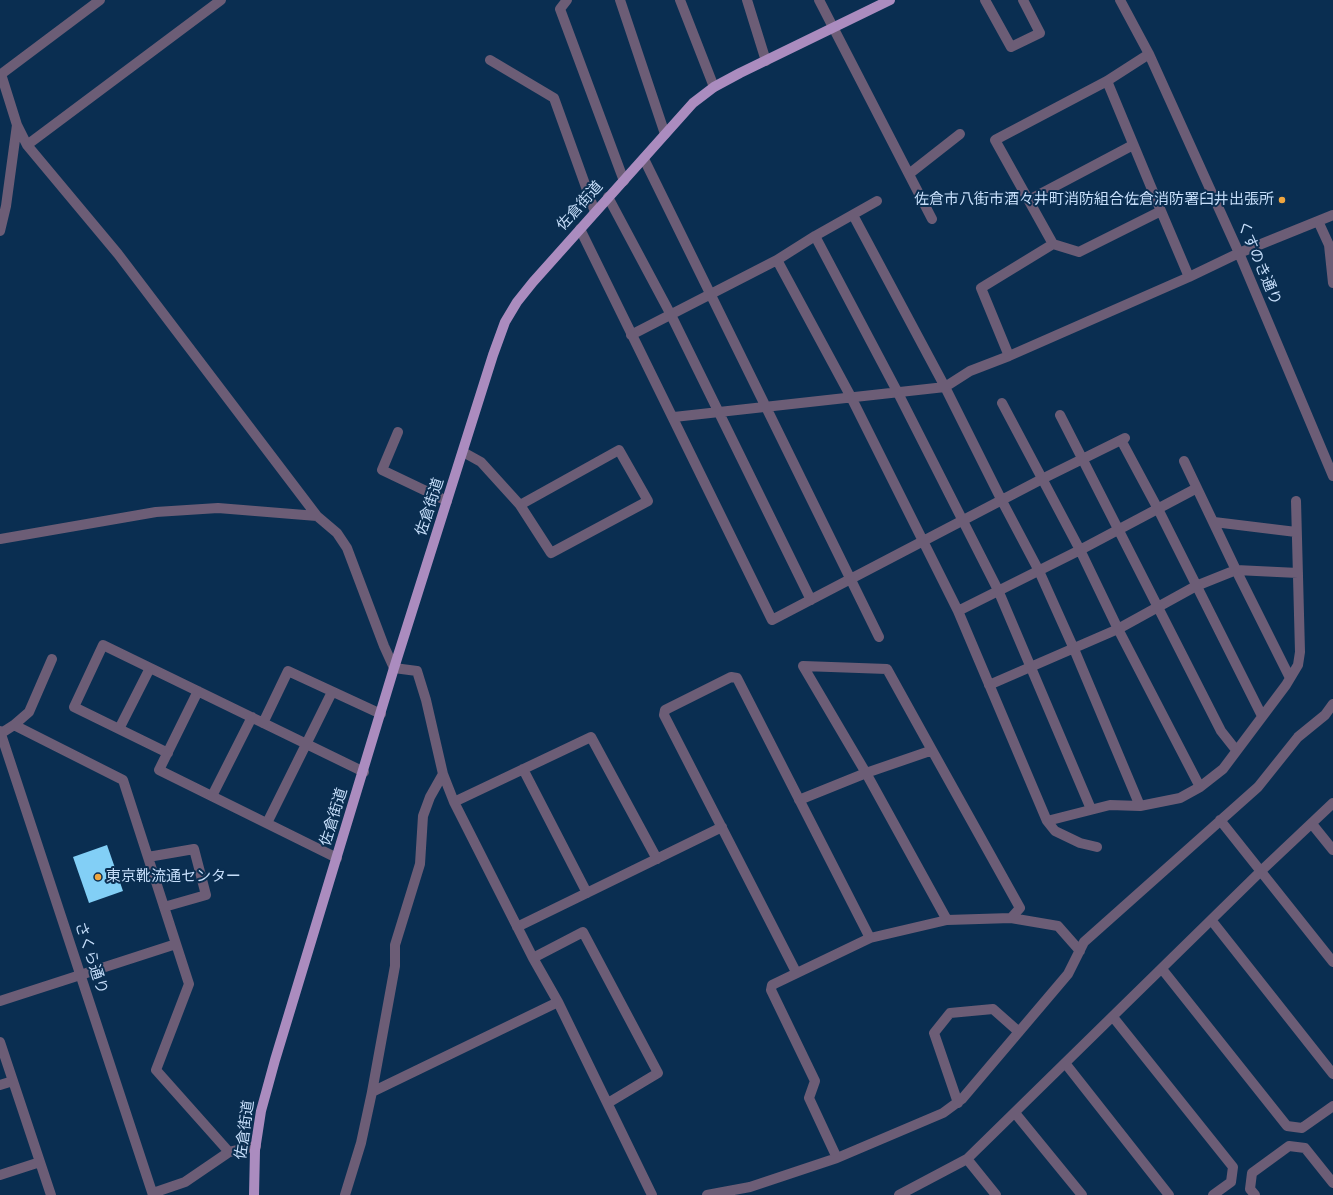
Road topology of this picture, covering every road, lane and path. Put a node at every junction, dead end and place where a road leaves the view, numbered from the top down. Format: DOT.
graph roads {
  1 [pos="100,0"];
  2 [pos="221,0"];
  3 [pos="567,0"];
  4 [pos="620,0"];
  5 [pos="680,0"];
  6 [pos="747,0"];
  7 [pos="819,0"];
  8 [pos="890,0"];
  9 [pos="985,0"];
  10 [pos="1023,0"];
  11 [pos="1120,0"];
  12 [pos="832,28"];
  13 [pos="1148,54"];
  14 [pos="490,60"];
  15 [pos="766,61"];
  16 [pos="1,75"];
  17 [pos="1107,81"];
  18 [pos="714,86"];
  19 [pos="17,125"];
  20 [pos="665,134"];
  21 [pos="960,134"];
  22 [pos="27,145"];
  23 [pos="1133,145"];
  24 [pos="644,159"];
  25 [pos="909,174"];
  26 [pos="624,181"];
  27 [pos="608,197"];
  28 [pos="1029,200"];
  29 [pos="876,201"];
  30 [pos="1161,211"];
  31 [pos="595,212"];
  32 [pos="853,215"];
  33 [pos="1333,215"];
  34 [pos="932,219"];
  35 [pos="1318,221"];
  36 [pos="580,229"];
  37 [pos="0,231"];
  38 [pos="815,236"];
  39 [pos="1053,244"];
  40 [pos="1239,253"];
  41 [pos="777,260"];
  42 [pos="1332,263"];
  43 [pos="1189,277"];
  44 [pos="1333,283"];
  45 [pos="711,294"];
  46 [pos="671,315"];
  47 [pos="632,335"];
  48 [pos="1009,356"];
  49 [pos="945,387"];
  50 [pos="898,393"];
  51 [pos="851,398"];
  52 [pos="1002,403"];
  53 [pos="766,407"];
  54 [pos="718,411"];
  55 [pos="1060,415"];
  56 [pos="674,417"];
  57 [pos="398,432"];
  58 [pos="463,452"];
  59 [pos="1082,459"];
  60 [pos="1184,461"];
  61 [pos="1333,476"];
  62 [pos="1042,479"];
  63 [pos="1197,488"];
  64 [pos="447,501"];
  65 [pos="1002,501"];
  66 [pos="1296,501"];
  67 [pos="520,505"];
  68 [pos="1158,509"];
  69 [pos="317,516"];
  70 [pos="964,521"];
  71 [pos="1214,522"];
  72 [pos="1119,529"];
  73 [pos="1296,532"];
  74 [pos="0,539"];
  75 [pos="923,541"];
  76 [pos="1080,550"];
  77 [pos="1236,570"];
  78 [pos="1039,571"];
  79 [pos="1298,573"];
  80 [pos="851,578"];
  81 [pos="1196,586"];
  82 [pos="998,590"];
  83 [pos="811,600"];
  84 [pos="1158,608"];
  85 [pos="958,611"];
  86 [pos="1118,629"];
  87 [pos="879,637"];
  88 [pos="1074,649"];
  89 [pos="52,659"];
  90 [pos="150,668"];
  91 [pos="394,668"];
  92 [pos="1032,668"];
  93 [pos="1290,678"];
  94 [pos="989,685"];
  95 [pos="198,691"];
  96 [pos="332,692"];
  97 [pos="1333,704"];
  98 [pos="381,714"];
  99 [pos="1262,716"];
  100 [pos="252,718"];
  101 [pos="263,723"];
  102 [pos="14,725"];
  103 [pos="119,729"];
  104 [pos="0,733"];
  105 [pos="306,744"];
  106 [pos="1236,750"];
  107 [pos="933,752"];
  108 [pos="168,753"];
  109 [pos="523,769"];
  110 [pos="364,772"];
  111 [pos="866,773"];
  112 [pos="443,774"];
  113 [pos="1200,787"];
  114 [pos="212,796"];
  115 [pos="799,800"];
  116 [pos="454,802"];
  117 [pos="1333,803"];
  118 [pos="1140,806"];
  119 [pos="1091,809"];
  120 [pos="1220,820"];
  121 [pos="1047,821"];
  122 [pos="267,823"];
  123 [pos="1312,824"];
  124 [pos="722,827"];
  125 [pos="1097,847"];
  126 [pos="1333,850"];
  127 [pos="148,858"];
  128 [pos="337,858"];
  129 [pos="657,859"];
  130 [pos="1261,871"];
  131 [pos="587,893"];
  132 [pos="164,907"];
  133 [pos="1011,918"];
  134 [pos="947,920"];
  135 [pos="1212,921"];
  136 [pos="517,927"];
  137 [pos="870,938"];
  138 [pos="176,944"];
  139 [pos="1080,950"];
  140 [pos="533,958"];
  141 [pos="1333,962"];
  142 [pos="1162,970"];
  143 [pos="796,972"];
  144 [pos="81,975"];
  145 [pos="0,1001"];
  146 [pos="558,1002"];
  147 [pos="1113,1017"];
  148 [pos="1019,1032"];
  149 [pos="0,1042"];
  150 [pos="1065,1063"];
  151 [pos="1333,1074"];
  152 [pos="13,1081"];
  153 [pos="0,1085"];
  154 [pos="372,1092"];
  155 [pos="608,1103"];
  156 [pos="958,1103"];
  157 [pos="1333,1106"];
  158 [pos="1015,1113"];
  159 [pos="256,1146"];
  160 [pos="229,1152"];
  161 [pos="837,1158"];
  162 [pos="967,1159"];
  163 [pos="40,1162"];
  164 [pos="0,1175"];
  165 [pos="1333,1183"];
  166 [pos="911,1193"];
  167 [pos="153,1194"];
  168 [pos="51,1195"];
  169 [pos="254,1195"];
  170 [pos="345,1195"];
  171 [pos="652,1195"];
  172 [pos="707,1195"];
  173 [pos="899,1195"];
  174 [pos="996,1195"];
  175 [pos="1082,1195"];
  176 [pos="1169,1195"];
  177 [pos="1213,1195"];
  178 [pos="1255,1195"];
  1 -- 16 [label="street"];
  2 -- 22 [label="street"];
  3 -- 26 [label="street"];
  4 -- 20 [label="street"];
  5 -- 18 [label="street"];
  6 -- 15 [label="street"];
  7 -- 12 [label="street"];
  8 -- 12 [label="main road, 佐倉街道"];
  9 -- 10 [label="street"];
  11 -- 13 [label="street, くすのき通り"];
  12 -- 15 [label="main road, 佐倉街道"];
  12 -- 25 [label="street"];
  13 -- 17 [label="street"];
  13 -- 40 [label="street, くすのき通り"];
  14 -- 31 [label="street"];
  15 -- 18 [label="main road, 佐倉街道"];
  16 -- 19 [label="street"];
  17 -- 23 [label="street"];
  17 -- 28 [label="street"];
  18 -- 20 [label="main road, 佐倉街道"];
  19 -- 22 [label="street"];
  19 -- 37 [label="street"];
  20 -- 24 [label="main road, 佐倉街道"];
  21 -- 25 [label="street"];
  22 -- 69 [label="street"];
  23 -- 28 [label="street"];
  23 -- 30 [label="street"];
  24 -- 26 [label="main road, 佐倉街道"];
  24 -- 45 [label="street"];
  25 -- 34 [label="street"];
  26 -- 27 [label="main road, 佐倉街道"];
  27 -- 31 [label="main road, 佐倉街道"];
  27 -- 46 [label="street"];
  28 -- 39 [label="street"];
  29 -- 32 [label="street"];
  30 -- 39 [label="street"];
  30 -- 43 [label="street"];
  31 -- 36 [label="main road, 佐倉街道"];
  32 -- 38 [label="street"];
  32 -- 49 [label="street"];
  33 -- 35 [label="street"];
  35 -- 40 [label="street"];
  35 -- 42 [label="street"];
  36 -- 47 [label="street"];
  36 -- 58 [label="main road, 佐倉街道"];
  38 -- 41 [label="street"];
  38 -- 50 [label="street"];
  39 -- 48 [label="street"];
  40 -- 43 [label="street"];
  40 -- 61 [label="street, くすのき通り"];
  41 -- 45 [label="street"];
  41 -- 51 [label="street"];
  42 -- 44 [label="street"];
  43 -- 48 [label="street"];
  45 -- 46 [label="street"];
  45 -- 53 [label="street"];
  46 -- 47 [label="street"];
  46 -- 54 [label="street"];
  47 -- 56 [label="street"];
  48 -- 49 [label="street"];
  49 -- 50 [label="street"];
  49 -- 65 [label="street"];
  50 -- 51 [label="street"];
  50 -- 70 [label="street"];
  51 -- 53 [label="street"];
  51 -- 75 [label="street"];
  52 -- 62 [label="street"];
  53 -- 54 [label="street"];
  53 -- 80 [label="street"];
  54 -- 56 [label="street"];
  54 -- 83 [label="street"];
  55 -- 59 [label="street"];
  56 -- 83 [label="street"];
  57 -- 64 [label="street"];
  58 -- 64 [label="main road, 佐倉街道"];
  58 -- 67 [label="street"];
  59 -- 62 [label="street"];
  59 -- 68 [label="street"];
  59 -- 72 [label="street"];
  60 -- 63 [label="street"];
  62 -- 65 [label="street"];
  62 -- 76 [label="street"];
  63 -- 68 [label="street"];
  63 -- 71 [label="street"];
  64 -- 91 [label="main road, 佐倉街道"];
  65 -- 70 [label="street"];
  65 -- 78 [label="street"];
  66 -- 73 [label="street"];
  67 -- 67 [label="street"];
  68 -- 72 [label="street"];
  68 -- 81 [label="street"];
  69 -- 74 [label="street"];
  69 -- 91 [label="street"];
  70 -- 75 [label="street"];
  70 -- 82 [label="street"];
  71 -- 73 [label="street"];
  71 -- 77 [label="street"];
  72 -- 76 [label="street"];
  72 -- 84 [label="street"];
  73 -- 79 [label="street"];
  75 -- 80 [label="street"];
  75 -- 85 [label="street"];
  76 -- 78 [label="street"];
  76 -- 86 [label="street"];
  77 -- 79 [label="street"];
  77 -- 81 [label="street"];
  77 -- 93 [label="street"];
  78 -- 82 [label="street"];
  78 -- 88 [label="street"];
  79 -- 93 [label="street"];
  80 -- 83 [label="street"];
  80 -- 87 [label="street"];
  81 -- 84 [label="street"];
  81 -- 99 [label="street"];
  82 -- 85 [label="street"];
  82 -- 92 [label="street"];
  84 -- 86 [label="street"];
  84 -- 106 [label="street"];
  85 -- 94 [label="street"];
  86 -- 88 [label="street"];
  86 -- 113 [label="street"];
  88 -- 92 [label="street"];
  88 -- 118 [label="street"];
  89 -- 102 [label="street"];
  90 -- 95 [label="street"];
  90 -- 103 [label="street"];
  90 -- 103 [label="street"];
  91 -- 98 [label="main road, 佐倉街道"];
  91 -- 112 [label="street"];
  92 -- 94 [label="street"];
  92 -- 119 [label="street"];
  93 -- 99 [label="street"];
  94 -- 121 [label="street"];
  95 -- 100 [label="street"];
  95 -- 108 [label="street"];
  96 -- 98 [label="street"];
  96 -- 101 [label="street"];
  96 -- 105 [label="street"];
  97 -- 120 [label="street"];
  98 -- 110 [label="main road, 佐倉街道"];
  99 -- 106 [label="street"];
  100 -- 101 [label="street"];
  100 -- 114 [label="street"];
  101 -- 105 [label="street"];
  102 -- 104 [label="street"];
  102 -- 127 [label="street"];
  103 -- 108 [label="street"];
  104 -- 144 [label="street, さくら通り"];
  105 -- 110 [label="street"];
  105 -- 122 [label="street"];
  106 -- 113 [label="street"];
  107 -- 111 [label="street"];
  107 -- 111 [label="street"];
  107 -- 133 [label="street"];
  108 -- 114 [label="street"];
  109 -- 116 [label="street"];
  109 -- 129 [label="street"];
  109 -- 131 [label="street"];
  110 -- 128 [label="main road, 佐倉街道"];
  111 -- 115 [label="street"];
  111 -- 134 [label="street"];
  112 -- 116 [label="street"];
  112 -- 154 [label="street"];
  113 -- 118 [label="street"];
  114 -- 122 [label="street"];
  115 -- 124 [label="street"];
  115 -- 137 [label="street"];
  116 -- 136 [label="street"];
  117 -- 123 [label="street"];
  118 -- 119 [label="street"];
  119 -- 121 [label="street"];
  120 -- 130 [label="street"];
  120 -- 139 [label="street"];
  121 -- 125 [label="street"];
  122 -- 128 [label="street"];
  123 -- 126 [label="street"];
  123 -- 130 [label="street"];
  124 -- 129 [label="street"];
  124 -- 143 [label="street"];
  127 -- 132 [label="street"];
  127 -- 132 [label="street"];
  128 -- 159 [label="main road, 佐倉街道"];
  129 -- 131 [label="street"];
  130 -- 135 [label="street"];
  130 -- 141 [label="street"];
  131 -- 136 [label="street"];
  132 -- 138 [label="street"];
  133 -- 134 [label="street"];
  133 -- 139 [label="street"];
  134 -- 137 [label="street"];
  135 -- 142 [label="street"];
  135 -- 151 [label="street"];
  136 -- 140 [label="street"];
  137 -- 143 [label="street"];
  138 -- 144 [label="street"];
  138 -- 160 [label="street"];
  139 -- 148 [label="street"];
  140 -- 146 [label="street"];
  140 -- 155 [label="street"];
  142 -- 147 [label="street"];
  142 -- 157 [label="street"];
  143 -- 161 [label="street"];
  144 -- 145 [label="street"];
  144 -- 167 [label="street, さくら通り"];
  146 -- 154 [label="street"];
  146 -- 155 [label="street"];
  147 -- 150 [label="street"];
  147 -- 177 [label="street"];
  148 -- 156 [label="street"];
  148 -- 156 [label="street"];
  149 -- 152 [label="street"];
  150 -- 158 [label="street"];
  150 -- 176 [label="street"];
  152 -- 153 [label="street"];
  152 -- 163 [label="street"];
  154 -- 170 [label="street"];
  155 -- 171 [label="street"];
  156 -- 161 [label="street"];
  158 -- 162 [label="street"];
  158 -- 175 [label="street"];
  159 -- 160 [label="street"];
  159 -- 169 [label="main road, 佐倉街道"];
  160 -- 167 [label="street"];
  161 -- 172 [label="street"];
  162 -- 166 [label="street"];
  162 -- 174 [label="street"];
  163 -- 164 [label="street"];
  163 -- 168 [label="street"];
  165 -- 178 [label="street"];
  166 -- 173 [label="street"];
}
